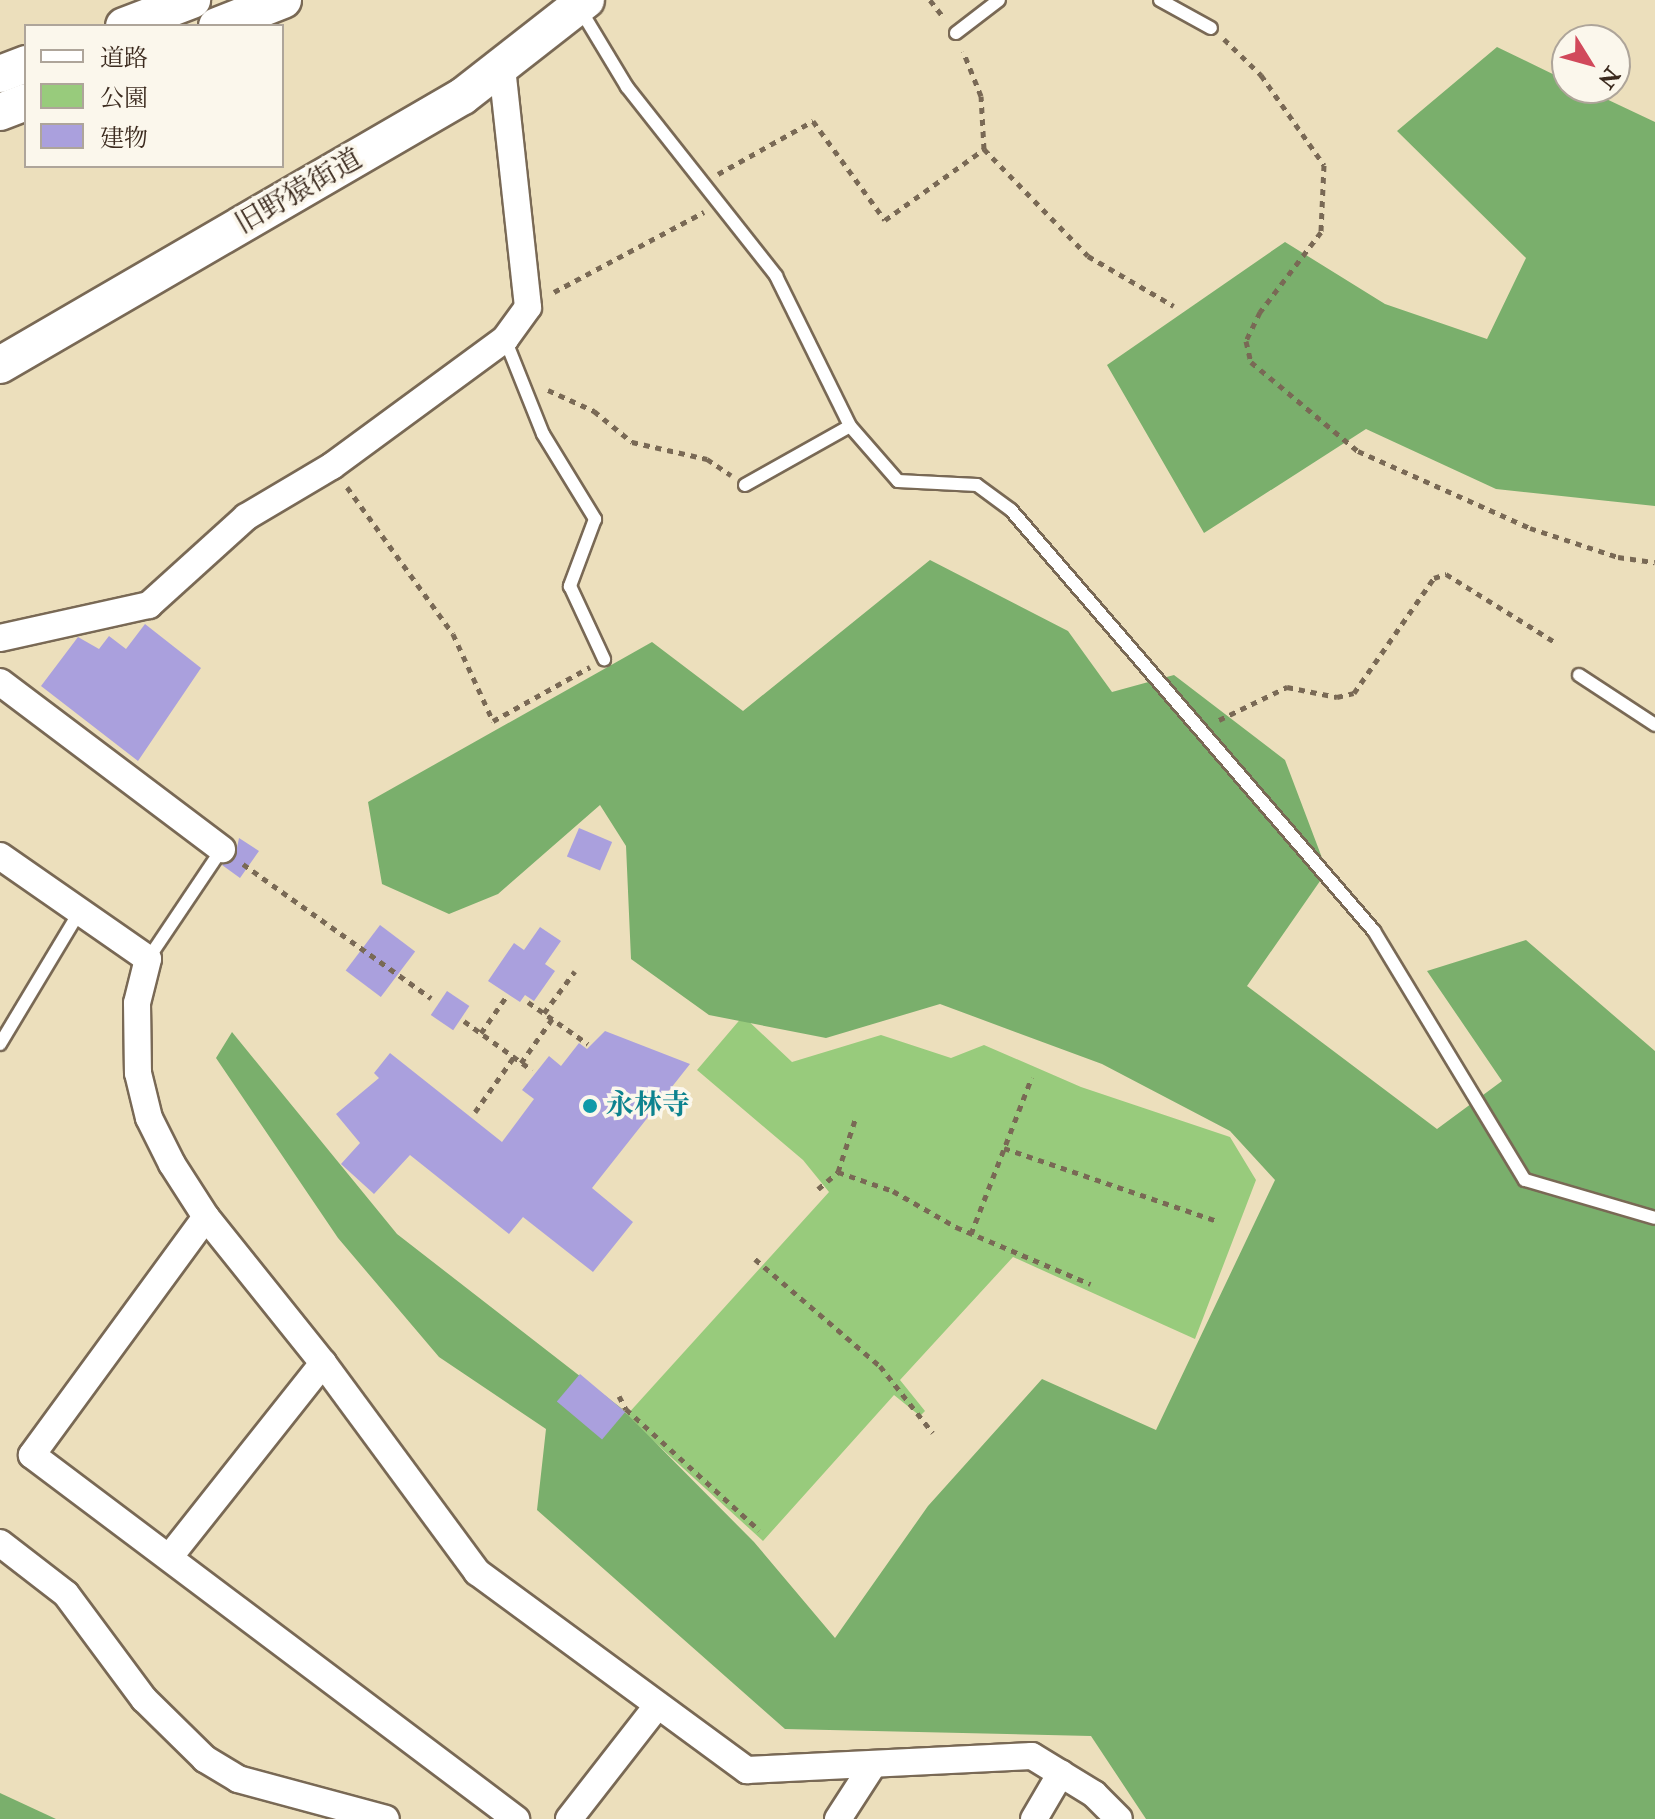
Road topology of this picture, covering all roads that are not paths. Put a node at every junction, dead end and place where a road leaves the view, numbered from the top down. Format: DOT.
graph roads {
  1 [pos="192,0"];
  2 [pos="283,0"];
  3 [pos="999,0"];
  4 [pos="1160,0"];
  5 [pos="582,3"];
  6 [pos="129,24"];
  7 [pos="222,24"];
  8 [pos="1211,28"];
  9 [pos="956,33"];
  10 [pos="24,65"];
  11 [pos="502,69"];
  12 [pos="0,74"];
  13 [pos="24,103"];
  14 [pos="0,112"];
  15 [pos="505,339"];
  16 [pos="0,365"];
  17 [pos="850,426"];
  18 [pos="745,485"];
  19 [pos="0,638"];
  20 [pos="604,659"];
  21 [pos="1579,675"];
  22 [pos="0,682"];
  23 [pos="1655,725"];
  24 [pos="222,849"];
  25 [pos="0,856"];
  26 [pos="80,911"];
  27 [pos="148,959"];
  28 [pos="0,1044"];
  29 [pos="206,1217"];
  30 [pos="1655,1218"];
  31 [pos="323,1363"];
  32 [pos="2,1551"];
  33 [pos="171,1555"];
  34 [pos="657,1706"];
  35 [pos="873,1765"];
  36 [pos="1061,1773"];
  37 [pos="386,1819"];
  38 [pos="516,1819"];
  39 [pos="569,1819"];
  40 [pos="838,1819"];
  41 [pos="1034,1819"];
  42 [pos="1119,1819"];
  1 -- 6 [label="street"];
  2 -- 7 [label="street"];
  3 -- 9 [label="lane"];
  4 -- 8 [label="lane"];
  5 -- 11 [label="street, 旧野猿街道"];
  5 -- 17 [label="lane"];
  10 -- 12 [label="street"];
  11 -- 15 [label="street"];
  11 -- 16 [label="street, 旧野猿街道"];
  13 -- 14 [label="street"];
  15 -- 19 [label="street"];
  15 -- 20 [label="lane"];
  17 -- 18 [label="lane"];
  17 -- 30 [label="lane"];
  21 -- 23 [label="lane"];
  22 -- 24 [label="street"];
  24 -- 27 [label="lane"];
  25 -- 26 [label="street"];
  26 -- 27 [label="street"];
  26 -- 28 [label="lane"];
  27 -- 29 [label="street"];
  29 -- 31 [label="street"];
  29 -- 33 [label="street"];
  31 -- 33 [label="street"];
  31 -- 34 [label="street"];
  32 -- 37 [label="street"];
  33 -- 38 [label="street"];
  34 -- 35 [label="street"];
  34 -- 39 [label="street"];
  35 -- 36 [label="street"];
  35 -- 40 [label="street"];
  36 -- 41 [label="street"];
  36 -- 42 [label="street"];
}
